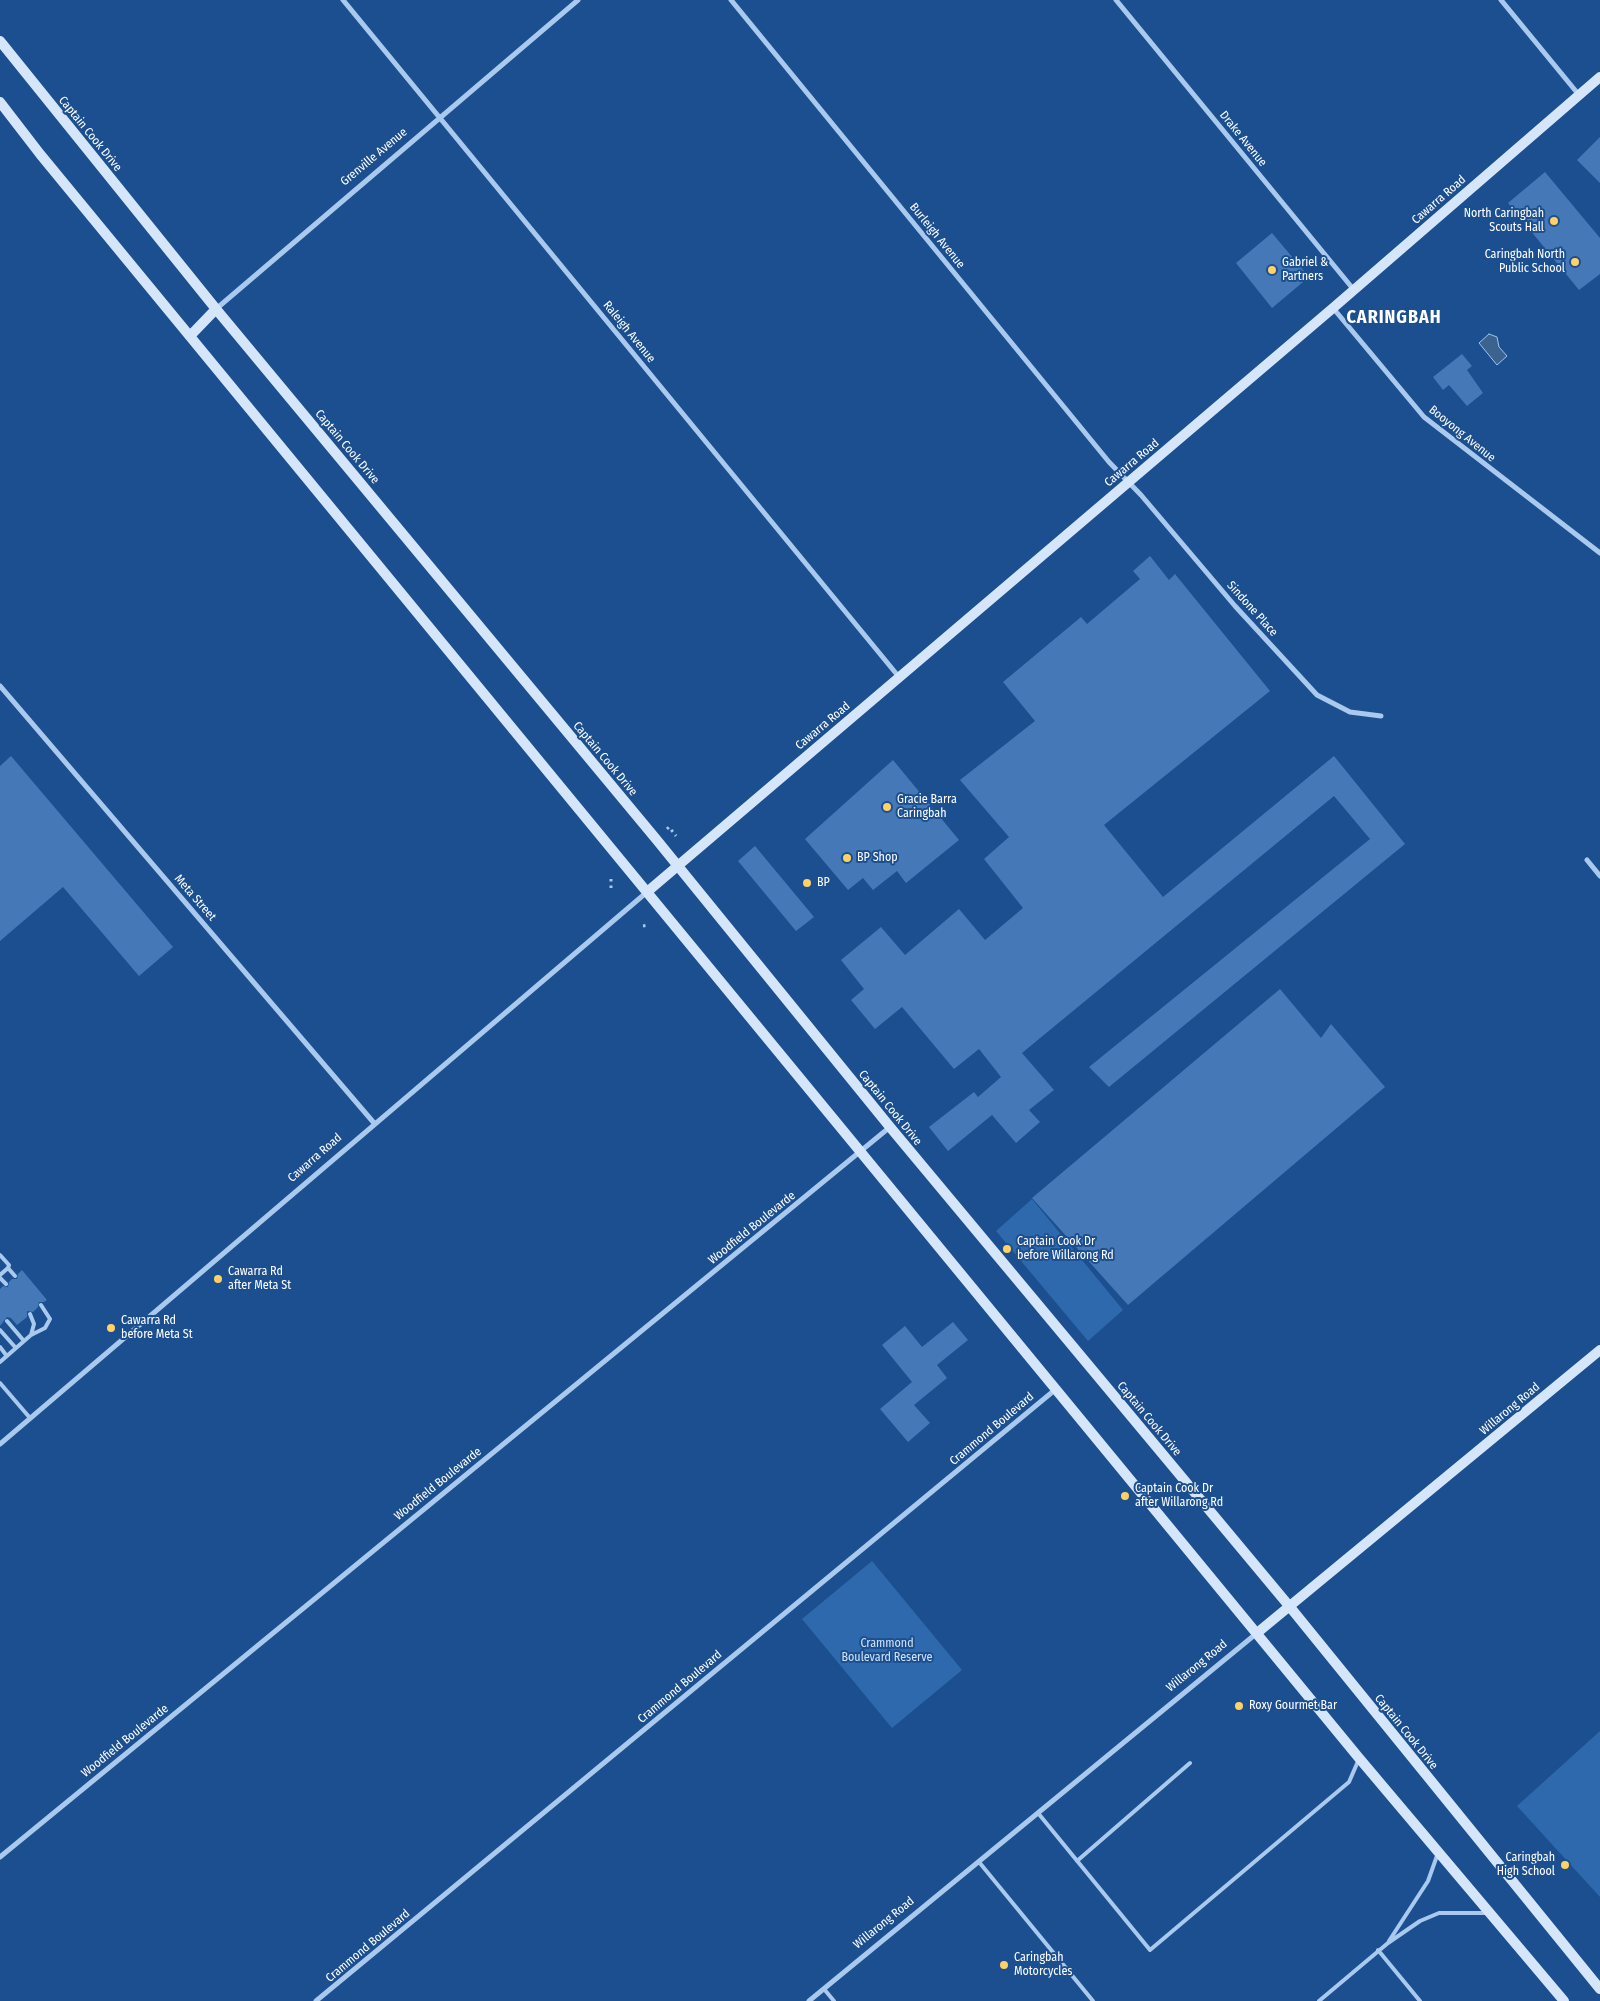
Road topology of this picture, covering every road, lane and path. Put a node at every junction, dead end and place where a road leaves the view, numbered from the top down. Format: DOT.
graph roads {
  1 [pos="343,0"];
  2 [pos="578,0"];
  3 [pos="731,0"];
  4 [pos="1116,0"];
  5 [pos="1501,0"];
  6 [pos="0,42"];
  7 [pos="1600,77"];
  8 [pos="1579,95"];
  9 [pos="0,102"];
  10 [pos="440,117"];
  11 [pos="1354,290"];
  12 [pos="1333,308"];
  13 [pos="216,309"];
  14 [pos="190,336"];
  15 [pos="1128,482"];
  16 [pos="1600,553"];
  17 [pos="900,677"];
  18 [pos="0,686"];
  19 [pos="1381,716"];
  20 [pos="669,827"];
  21 [pos="676,836"];
  22 [pos="1587,860"];
  23 [pos="678,866"];
  24 [pos="1600,876"];
  25 [pos="611,878"];
  26 [pos="611,888"];
  27 [pos="647,892"];
  28 [pos="649,925"];
  29 [pos="643,926"];
  30 [pos="374,1123"];
  31 [pos="890,1127"];
  32 [pos="861,1151"];
  33 [pos="0,1255"];
  34 [pos="8,1268"];
  35 [pos="16,1276"];
  36 [pos="0,1277"];
  37 [pos="6,1284"];
  38 [pos="40,1305"];
  39 [pos="30,1314"];
  40 [pos="7,1321"];
  41 [pos="0,1330"];
  42 [pos="31,1335"];
  43 [pos="24,1340"];
  44 [pos="0,1347"];
  45 [pos="15,1348"];
  46 [pos="1600,1350"];
  47 [pos="6,1355"];
  48 [pos="0,1362"];
  49 [pos="0,1383"];
  50 [pos="1056,1389"];
  51 [pos="30,1418"];
  52 [pos="0,1444"];
  53 [pos="1290,1607"];
  54 [pos="1257,1633"];
  55 [pos="1359,1758"];
  56 [pos="1190,1763"];
  57 [pos="1038,1813"];
  58 [pos="1438,1852"];
  59 [pos="0,1857"];
  60 [pos="1077,1861"];
  61 [pos="979,1862"];
  62 [pos="1489,1913"];
  63 [pos="1388,1942"];
  64 [pos="1378,1950"];
  65 [pos="824,1989"];
  66 [pos="1600,1989"];
  67 [pos="316,2001"];
  68 [pos="809,2001"];
  69 [pos="834,2001"];
  70 [pos="1093,2001"];
  71 [pos="1319,2001"];
  72 [pos="1420,2001"];
  73 [pos="1564,2001"];
  1 -- 10 [label="street, Raleigh Avenue"];
  2 -- 10 [label="street, Grenville Avenue"];
  3 -- 15 [label="street, Burleigh Avenue"];
  4 -- 11 [label="street, Drake Avenue"];
  5 -- 8 [label="street"];
  6 -- 13 [label="main road, Captain Cook Drive"];
  7 -- 8 [label="main road, Cawarra Road"];
  8 -- 11 [label="main road, Cawarra Road"];
  9 -- 14 [label="main road"];
  10 -- 13 [label="street, Grenville Avenue"];
  10 -- 17 [label="street, Raleigh Avenue"];
  11 -- 12 [label="main road, Cawarra Road"];
  12 -- 15 [label="main road, Cawarra Road"];
  12 -- 16 [label="street, Booyong Avenue"];
  13 -- 14 [label="main road, Grenville Avenue"];
  13 -- 23 [label="main road, Captain Cook Drive"];
  14 -- 27 [label="main road"];
  15 -- 17 [label="main road, Cawarra Road"];
  15 -- 19 [label="street, Sindone Place"];
  17 -- 23 [label="main road, Cawarra Road"];
  18 -- 30 [label="street, Meta Street"];
  20 -- 21 [label="path"];
  22 -- 24 [label="street"];
  23 -- 27 [label="main road"];
  23 -- 31 [label="main road, Captain Cook Drive"];
  25 -- 26 [label="path"];
  27 -- 30 [label="street, Cawarra Road"];
  27 -- 32 [label="main road"];
  28 -- 29 [label="path"];
  30 -- 51 [label="street, Cawarra Road"];
  31 -- 32 [label="street, Woodfield Boulevarde"];
  31 -- 53 [label="main road, Captain Cook Drive"];
  32 -- 50 [label="main road"];
  32 -- 59 [label="street, Woodfield Boulevarde"];
  33 -- 34 [label="lane"];
  34 -- 35 [label="lane"];
  34 -- 36 [label="lane"];
  36 -- 37 [label="lane"];
  38 -- 42 [label="lane"];
  39 -- 42 [label="lane"];
  40 -- 43 [label="lane"];
  41 -- 45 [label="lane"];
  42 -- 43 [label="lane"];
  43 -- 45 [label="lane"];
  44 -- 47 [label="lane"];
  45 -- 47 [label="lane"];
  46 -- 53 [label="main road, Willarong Road"];
  47 -- 48 [label="lane"];
  49 -- 51 [label="lane"];
  50 -- 54 [label="main road"];
  50 -- 67 [label="street, Crammond Boulevard"];
  51 -- 52 [label="street, Cawarra Road"];
  53 -- 54 [label="main road, Willarong Road"];
  53 -- 66 [label="main road, Captain Cook Drive"];
  54 -- 55 [label="main road"];
  54 -- 57 [label="street, Willarong Road"];
  55 -- 58 [label="main road"];
  55 -- 60 [label="lane"];
  56 -- 60 [label="lane"];
  57 -- 60 [label="lane"];
  57 -- 61 [label="street, Willarong Road"];
  58 -- 62 [label="main road"];
  58 -- 63 [label="lane"];
  61 -- 65 [label="street, Willarong Road"];
  61 -- 70 [label="lane"];
  62 -- 63 [label="lane"];
  62 -- 73 [label="main road"];
  63 -- 64 [label="lane"];
  64 -- 71 [label="lane"];
  64 -- 72 [label="lane"];
  65 -- 68 [label="street, Willarong Road"];
  65 -- 69 [label="lane"];
}
